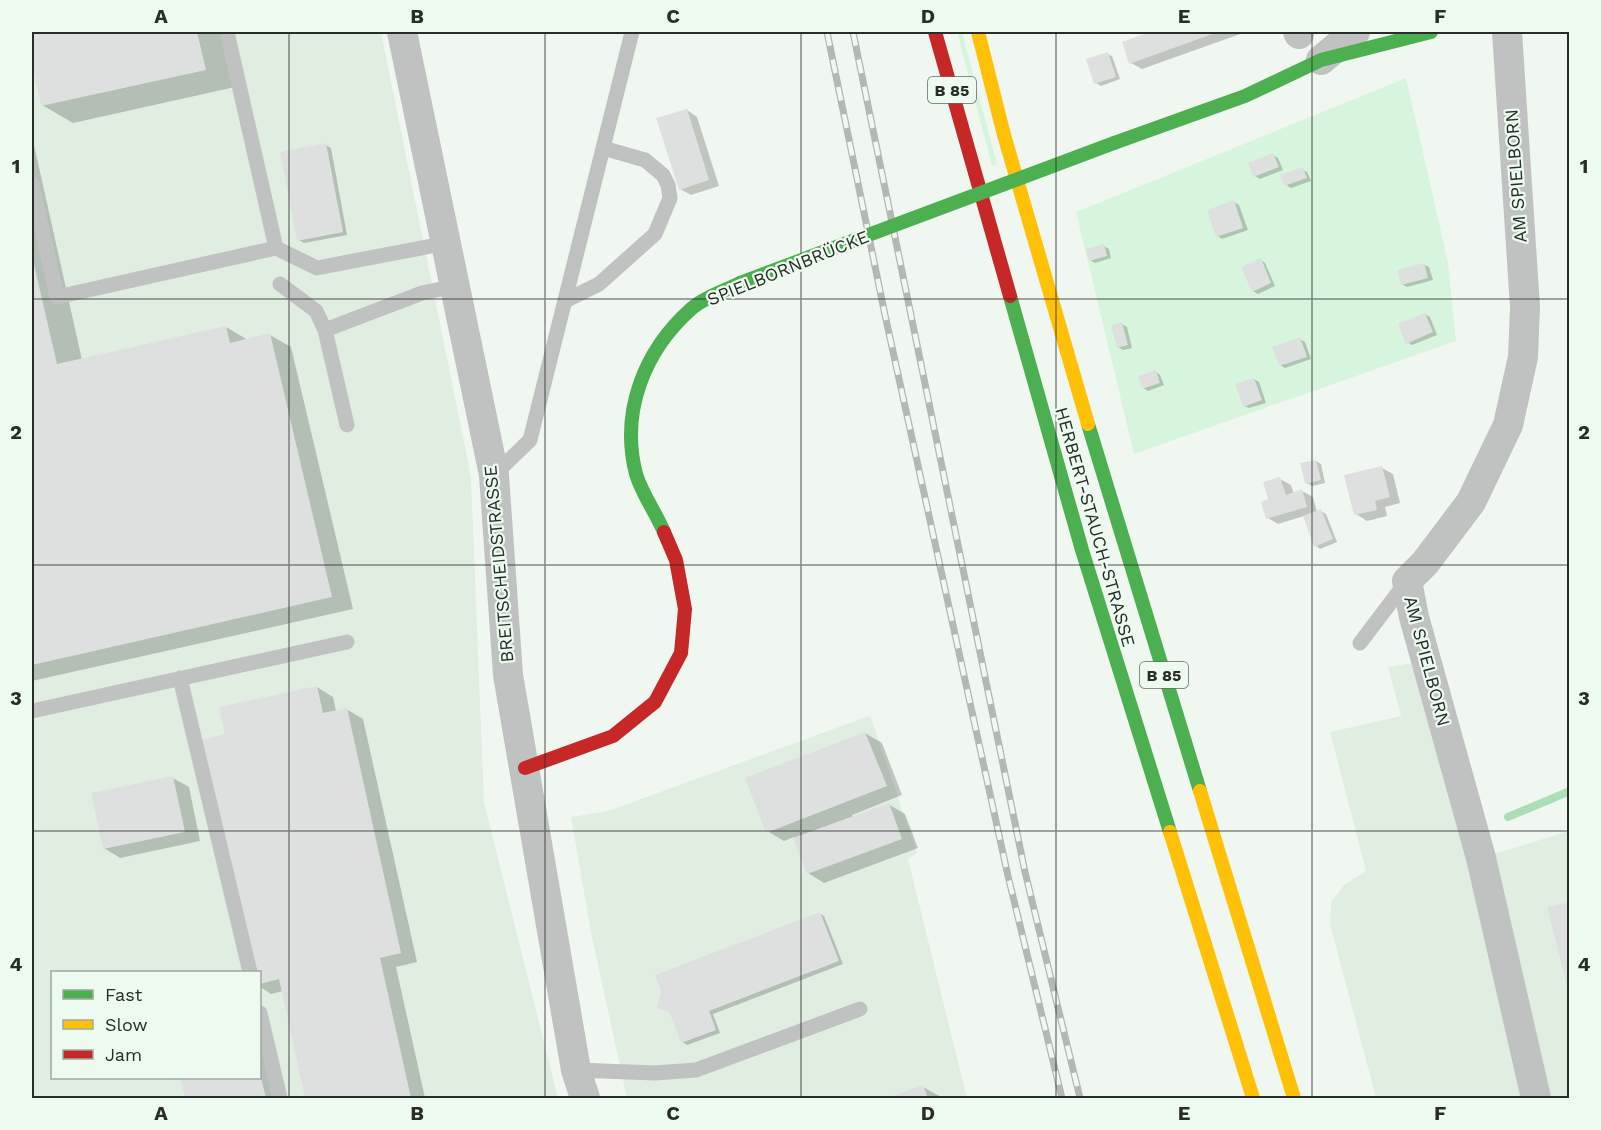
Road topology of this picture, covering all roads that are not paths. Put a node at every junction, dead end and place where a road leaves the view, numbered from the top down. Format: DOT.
graph roads {
  1 [pos="227,32"];
  2 [pos="402,32"];
  3 [pos="632,32"];
  4 [pos="935,32"];
  5 [pos="978,32"];
  6 [pos="1355,32"];
  7 [pos="1431,32"];
  8 [pos="1507,32"];
  9 [pos="1321,60"];
  10 [pos="603,148"];
  11 [pos="32,184"];
  12 [pos="447,243"];
  13 [pos="276,248"];
  14 [pos="280,284"];
  15 [pos="456,286"];
  16 [pos="565,302"];
  17 [pos="325,330"];
  18 [pos="347,425"];
  19 [pos="494,475"];
  20 [pos="1407,581"];
  21 [pos="346,642"];
  22 [pos="1360,643"];
  23 [pos="180,678"];
  24 [pos="32,711"];
  25 [pos="525,768"];
  26 [pos="250,971"];
  27 [pos="860,1009"];
  28 [pos="261,1017"];
  29 [pos="576,1070"];
  30 [pos="280,1098"];
  31 [pos="585,1098"];
  32 [pos="1253,1098"];
  33 [pos="1294,1098"];
  34 [pos="1536,1098"];
  1 -- 13 [label="lane"];
  2 -- 12 [label="street, BREITSCHEIDSTRASSE"];
  3 -- 10 [label="lane"];
  4 -- 32 [label="main road, HERBERT-STAUCH-STRASSE / B 85"];
  5 -- 33 [label="main road, HERBERT-STAUCH-STRASSE / B 85"];
  6 -- 9 [label="street, SPIELBORNBRÜCKE"];
  7 -- 9 [label="main road, SPIELBORNBRÜCKE"];
  8 -- 20 [label="street, AM SPIELBORN"];
  9 -- 25 [label="main road, SPIELBORNBRÜCKE, bridge"];
  10 -- 16 [label="lane"];
  10 -- 16 [label="lane"];
  11 -- 13 [label="lane"];
  12 -- 13 [label="lane"];
  12 -- 15 [label="street, BREITSCHEIDSTRASSE"];
  14 -- 17 [label="lane"];
  15 -- 17 [label="lane"];
  15 -- 19 [label="street, BREITSCHEIDSTRASSE"];
  16 -- 19 [label="lane"];
  17 -- 18 [label="lane"];
  19 -- 25 [label="street, BREITSCHEIDSTRASSE"];
  20 -- 22 [label="lane"];
  20 -- 34 [label="street, AM SPIELBORN"];
  21 -- 23 [label="lane"];
  23 -- 24 [label="lane"];
  23 -- 26 [label="lane"];
  25 -- 29 [label="street, BREITSCHEIDSTRASSE"];
  27 -- 29 [label="lane"];
  28 -- 30 [label="lane"];
  29 -- 31 [label="street, BREITSCHEIDSTRASSE"];
}
